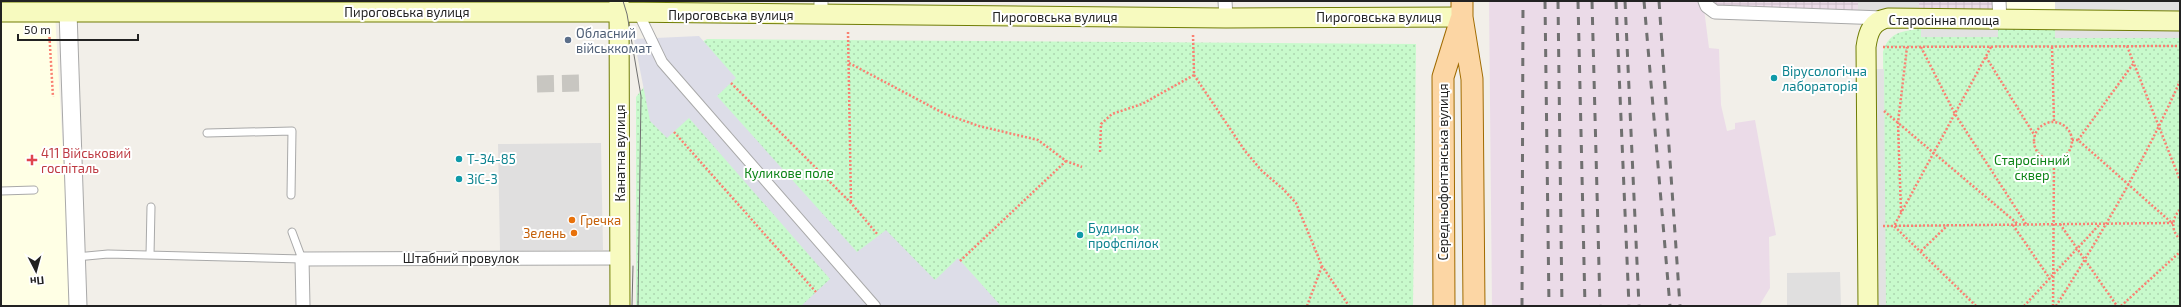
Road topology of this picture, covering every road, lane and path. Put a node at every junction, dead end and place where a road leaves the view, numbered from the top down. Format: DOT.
graph roads {
  1 [pos="1705,1"];
  2 [pos="1999,1"];
  3 [pos="414,7"];
  4 [pos="619,7"];
  5 [pos="821,8"];
  6 [pos="1226,9"];
  7 [pos="1462,9"];
  8 [pos="1,12"];
  9 [pos="68,12"];
  10 [pos="639,14"];
  11 [pos="847,15"];
  12 [pos="1192,18"];
  13 [pos="1888,18"];
  14 [pos="2000,20"];
  15 [pos="2180,21"];
  16 [pos="49,22"];
  17 [pos="2127,46"];
  18 [pos="2180,46"];
  19 [pos="1866,47"];
  20 [pos="1907,47"];
  21 [pos="1921,47"];
  22 [pos="1991,47"];
  23 [pos="2052,47"];
  24 [pos="1986,57"];
  25 [pos="849,63"];
  26 [pos="2133,64"];
  27 [pos="1194,75"];
  28 [pos="2180,81"];
  29 [pos="731,83"];
  30 [pos="1866,96"];
  31 [pos="53,101"];
  32 [pos="1955,114"];
  33 [pos="2054,122"];
  34 [pos="1898,123"];
  35 [pos="2160,128"];
  36 [pos="674,132"];
  37 [pos="207,134"];
  38 [pos="2035,136"];
  39 [pos="2072,140"];
  40 [pos="2078,140"];
  41 [pos="1100,152"];
  42 [pos="1933,154"];
  43 [pos="1066,160"];
  44 [pos="2054,160"];
  45 [pos="1082,167"];
  46 [pos="2180,180"];
  47 [pos="2129,184"];
  48 [pos="34,190"];
  49 [pos="1,191"];
  50 [pos="291,195"];
  51 [pos="851,203"];
  52 [pos="151,207"];
  53 [pos="2180,210"];
  54 [pos="1901,213"];
  55 [pos="2173,223"];
  56 [pos="2013,224"];
  57 [pos="2018,224"];
  58 [pos="2026,224"];
  59 [pos="2053,224"];
  60 [pos="2059,224"];
  61 [pos="2100,224"];
  62 [pos="2108,224"];
  63 [pos="1948,225"];
  64 [pos="1894,226"];
  65 [pos="1867,227"];
  66 [pos="292,232"];
  67 [pos="878,235"];
  68 [pos="2180,239"];
  69 [pos="2077,249"];
  70 [pos="1921,252"];
  71 [pos="2180,252"];
  72 [pos="150,256"];
  73 [pos="76,257"];
  74 [pos="621,258"];
  75 [pos="302,259"];
  76 [pos="2085,260"];
  77 [pos="960,261"];
  78 [pos="1322,266"];
  79 [pos="2053,276"];
  80 [pos="2050,279"];
  81 [pos="816,292"];
  82 [pos="78,306"];
  83 [pos="303,306"];
  84 [pos="620,306"];
  85 [pos="875,306"];
  86 [pos="1307,306"];
  87 [pos="1349,306"];
  88 [pos="1444,306"];
  89 [pos="1474,306"];
  90 [pos="1868,306"];
  91 [pos="1976,306"];
  92 [pos="2024,306"];
  93 [pos="2053,306"];
  94 [pos="2056,306"];
  95 [pos="2117,306"];
  96 [pos="2121,306"];
  1 -- 13 [label="street"];
  2 -- 14 [label="street"];
  3 -- 4 [label="main road, Пироговська вулиця"];
  3 -- 9 [label="main road, Пироговська вулиця"];
  4 -- 10 [label="main road, Пироговська вулиця"];
  4 -- 74 [label="main road, Канатна вулиця"];
  5 -- 10 [label="main road, Пироговська вулиця"];
  5 -- 11 [label="main road, Пироговська вулиця"];
  6 -- 7 [label="main road, Пироговська вулиця"];
  6 -- 12 [label="main road, Пироговська вулиця"];
  7 -- 88 [label="main road, Середньофонтанська вулиця"];
  7 -- 89 [label="main road"];
  8 -- 9 [label="main road, Пироговська вулиця"];
  9 -- 73 [label="street"];
  10 -- 85 [label="street"];
  11 -- 12 [label="main road, Пироговська вулиця"];
  11 -- 25 [label="path"];
  12 -- 27 [label="path"];
  13 -- 14 [label="main road, Старосінна площа"];
  13 -- 19 [label="main road, Старосінна площа"];
  14 -- 15 [label="main road, Старосінна площа"];
  16 -- 31 [label="path"];
  17 -- 18 [label="path"];
  17 -- 23 [label="path"];
  17 -- 26 [label="path"];
  19 -- 20 [label="path"];
  19 -- 30 [label="main road, Старосінна площа"];
  20 -- 21 [label="path"];
  20 -- 34 [label="path"];
  21 -- 22 [label="path"];
  21 -- 32 [label="path"];
  22 -- 23 [label="path"];
  22 -- 24 [label="path"];
  23 -- 33 [label="path"];
  24 -- 32 [label="path"];
  24 -- 38 [label="path"];
  25 -- 43 [label="path"];
  25 -- 51 [label="path"];
  26 -- 35 [label="path"];
  26 -- 40 [label="path"];
  27 -- 41 [label="path"];
  27 -- 78 [label="path"];
  28 -- 35 [label="path"];
  29 -- 51 [label="path"];
  30 -- 34 [label="path"];
  30 -- 65 [label="main road, Старосінна площа"];
  32 -- 42 [label="path"];
  32 -- 58 [label="path"];
  33 -- 38 [label="path"];
  33 -- 39 [label="path"];
  34 -- 42 [label="path"];
  34 -- 54 [label="path"];
  35 -- 46 [label="path"];
  35 -- 47 [label="path"];
  36 -- 81 [label="path"];
  37 -- 50 [label="lane"];
  38 -- 44 [label="path"];
  39 -- 40 [label="path"];
  39 -- 44 [label="path"];
  40 -- 47 [label="path"];
  42 -- 54 [label="path"];
  42 -- 57 [label="path"];
  43 -- 45 [label="path"];
  43 -- 77 [label="path"];
  44 -- 59 [label="path"];
  47 -- 55 [label="path"];
  47 -- 62 [label="path"];
  48 -- 49 [label="lane"];
  51 -- 67 [label="path"];
  52 -- 72 [label="lane"];
  53 -- 55 [label="path"];
  54 -- 64 [label="path"];
  55 -- 62 [label="path"];
  55 -- 68 [label="path"];
  56 -- 57 [label="path"];
  56 -- 63 [label="path"];
  56 -- 80 [label="path"];
  57 -- 58 [label="path"];
  58 -- 59 [label="path"];
  59 -- 60 [label="path"];
  59 -- 79 [label="path"];
  60 -- 61 [label="path"];
  60 -- 69 [label="path"];
  61 -- 62 [label="path"];
  61 -- 69 [label="path"];
  62 -- 76 [label="path"];
  63 -- 64 [label="path"];
  63 -- 70 [label="path"];
  64 -- 65 [label="path"];
  64 -- 70 [label="path"];
  65 -- 90 [label="main road, Старосінна площа"];
  66 -- 75 [label="lane"];
  69 -- 76 [label="path"];
  69 -- 79 [label="path"];
  70 -- 91 [label="path"];
  71 -- 96 [label="path"];
  72 -- 73 [label="lane"];
  72 -- 75 [label="lane"];
  73 -- 82 [label="street"];
  74 -- 75 [label="street, Штабний провулок"];
  74 -- 84 [label="main road, Канатна вулиця"];
  75 -- 83 [label="street"];
  76 -- 94 [label="path"];
  76 -- 95 [label="path"];
  78 -- 86 [label="path"];
  78 -- 87 [label="path"];
  79 -- 80 [label="path"];
  79 -- 93 [label="path"];
  80 -- 92 [label="path"];
}
